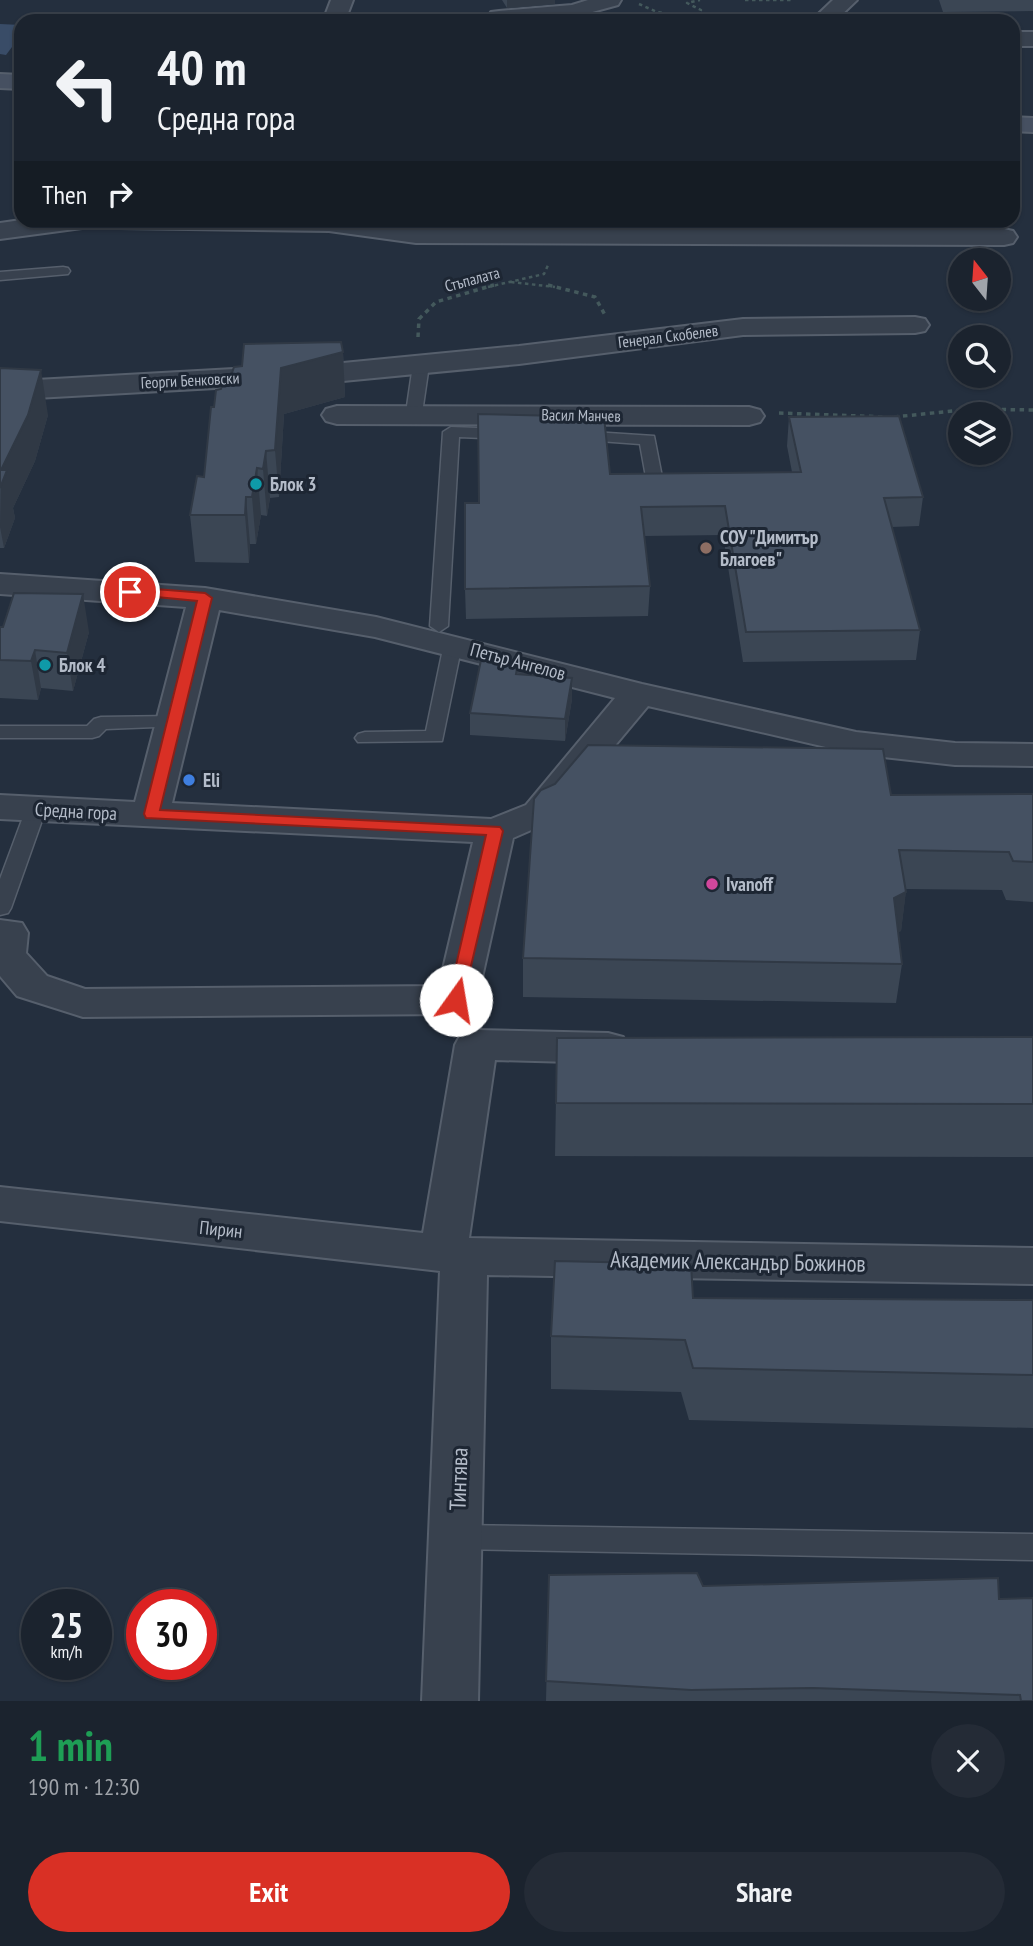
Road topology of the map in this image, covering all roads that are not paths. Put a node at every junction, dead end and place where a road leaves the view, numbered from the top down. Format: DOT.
graph roads {
  1 [pos="485,0"];
  2 [pos="610,0"];
  3 [pos="846,0"];
  4 [pos="497,14"];
  5 [pos="547,14"];
  6 [pos="830,14"];
  7 [pos="22,228"];
  8 [pos="366,228"];
  9 [pos="0,231"];
  10 [pos="1004,237"];
  11 [pos="63,271"];
  12 [pos="0,276"];
  13 [pos="915,326"];
  14 [pos="421,366"];
  15 [pos="0,391"];
  16 [pos="414,413"];
  17 [pos="337,415"];
  18 [pos="749,416"];
  19 [pos="530,435"];
  20 [pos="556,436"];
  21 [pos="654,477"];
  22 [pos="0,584"];
  23 [pos="205,598"];
  24 [pos="446,635"];
  25 [pos="641,694"];
  26 [pos="174,722"];
  27 [pos="0,732"];
  28 [pos="365,738"];
  29 [pos="1033,755"];
  30 [pos="0,807"];
  31 [pos="36,809"];
  32 [pos="152,814"];
  33 [pos="495,831"];
  34 [pos="0,908"];
  35 [pos="0,933"];
  36 [pos="643,1049"];
  37 [pos="0,1204"];
  38 [pos="453,1255"];
  39 [pos="1033,1266"];
  40 [pos="456,1537"];
  41 [pos="1033,1547"];
  42 [pos="450,1701"];
  1 -- 4 [label="street"];
  2 -- 5 [label="street"];
  3 -- 6 [label="street"];
  7 -- 9 [label="street"];
  8 -- 10 [label="street"];
  11 -- 12 [label="lane"];
  13 -- 14 [label="street, Генерал Скобелев"];
  14 -- 15 [label="street, Георги Бенковски"];
  14 -- 16 [label="lane"];
  16 -- 17 [label="street, Васил Манчев"];
  16 -- 18 [label="street, Васил Манчев"];
  19 -- 24 [label="lane"];
  20 -- 21 [label="lane"];
  22 -- 23 [label="street, Петър Ангелов"];
  23 -- 24 [label="street, Петър Ангелов"];
  23 -- 26 [label="street"];
  24 -- 25 [label="street, Петър Ангелов"];
  24 -- 28 [label="lane"];
  25 -- 29 [label="street, Петър Ангелов"];
  25 -- 33 [label="street, Средна гора"];
  26 -- 27 [label="lane"];
  26 -- 32 [label="street"];
  30 -- 31 [label="street, Средна гора"];
  31 -- 32 [label="street, Средна гора"];
  31 -- 34 [label="lane"];
  32 -- 33 [label="street, Средна гора"];
  33 -- 35 [label="street"];
  36 -- 38 [label="street, Тинтява"];
  37 -- 38 [label="street, Пирин"];
  38 -- 39 [label="street, Академик Александър Божинов"];
  38 -- 40 [label="street, Тинтява"];
  40 -- 41 [label="lane"];
  40 -- 42 [label="street, Тинтява"];
}
